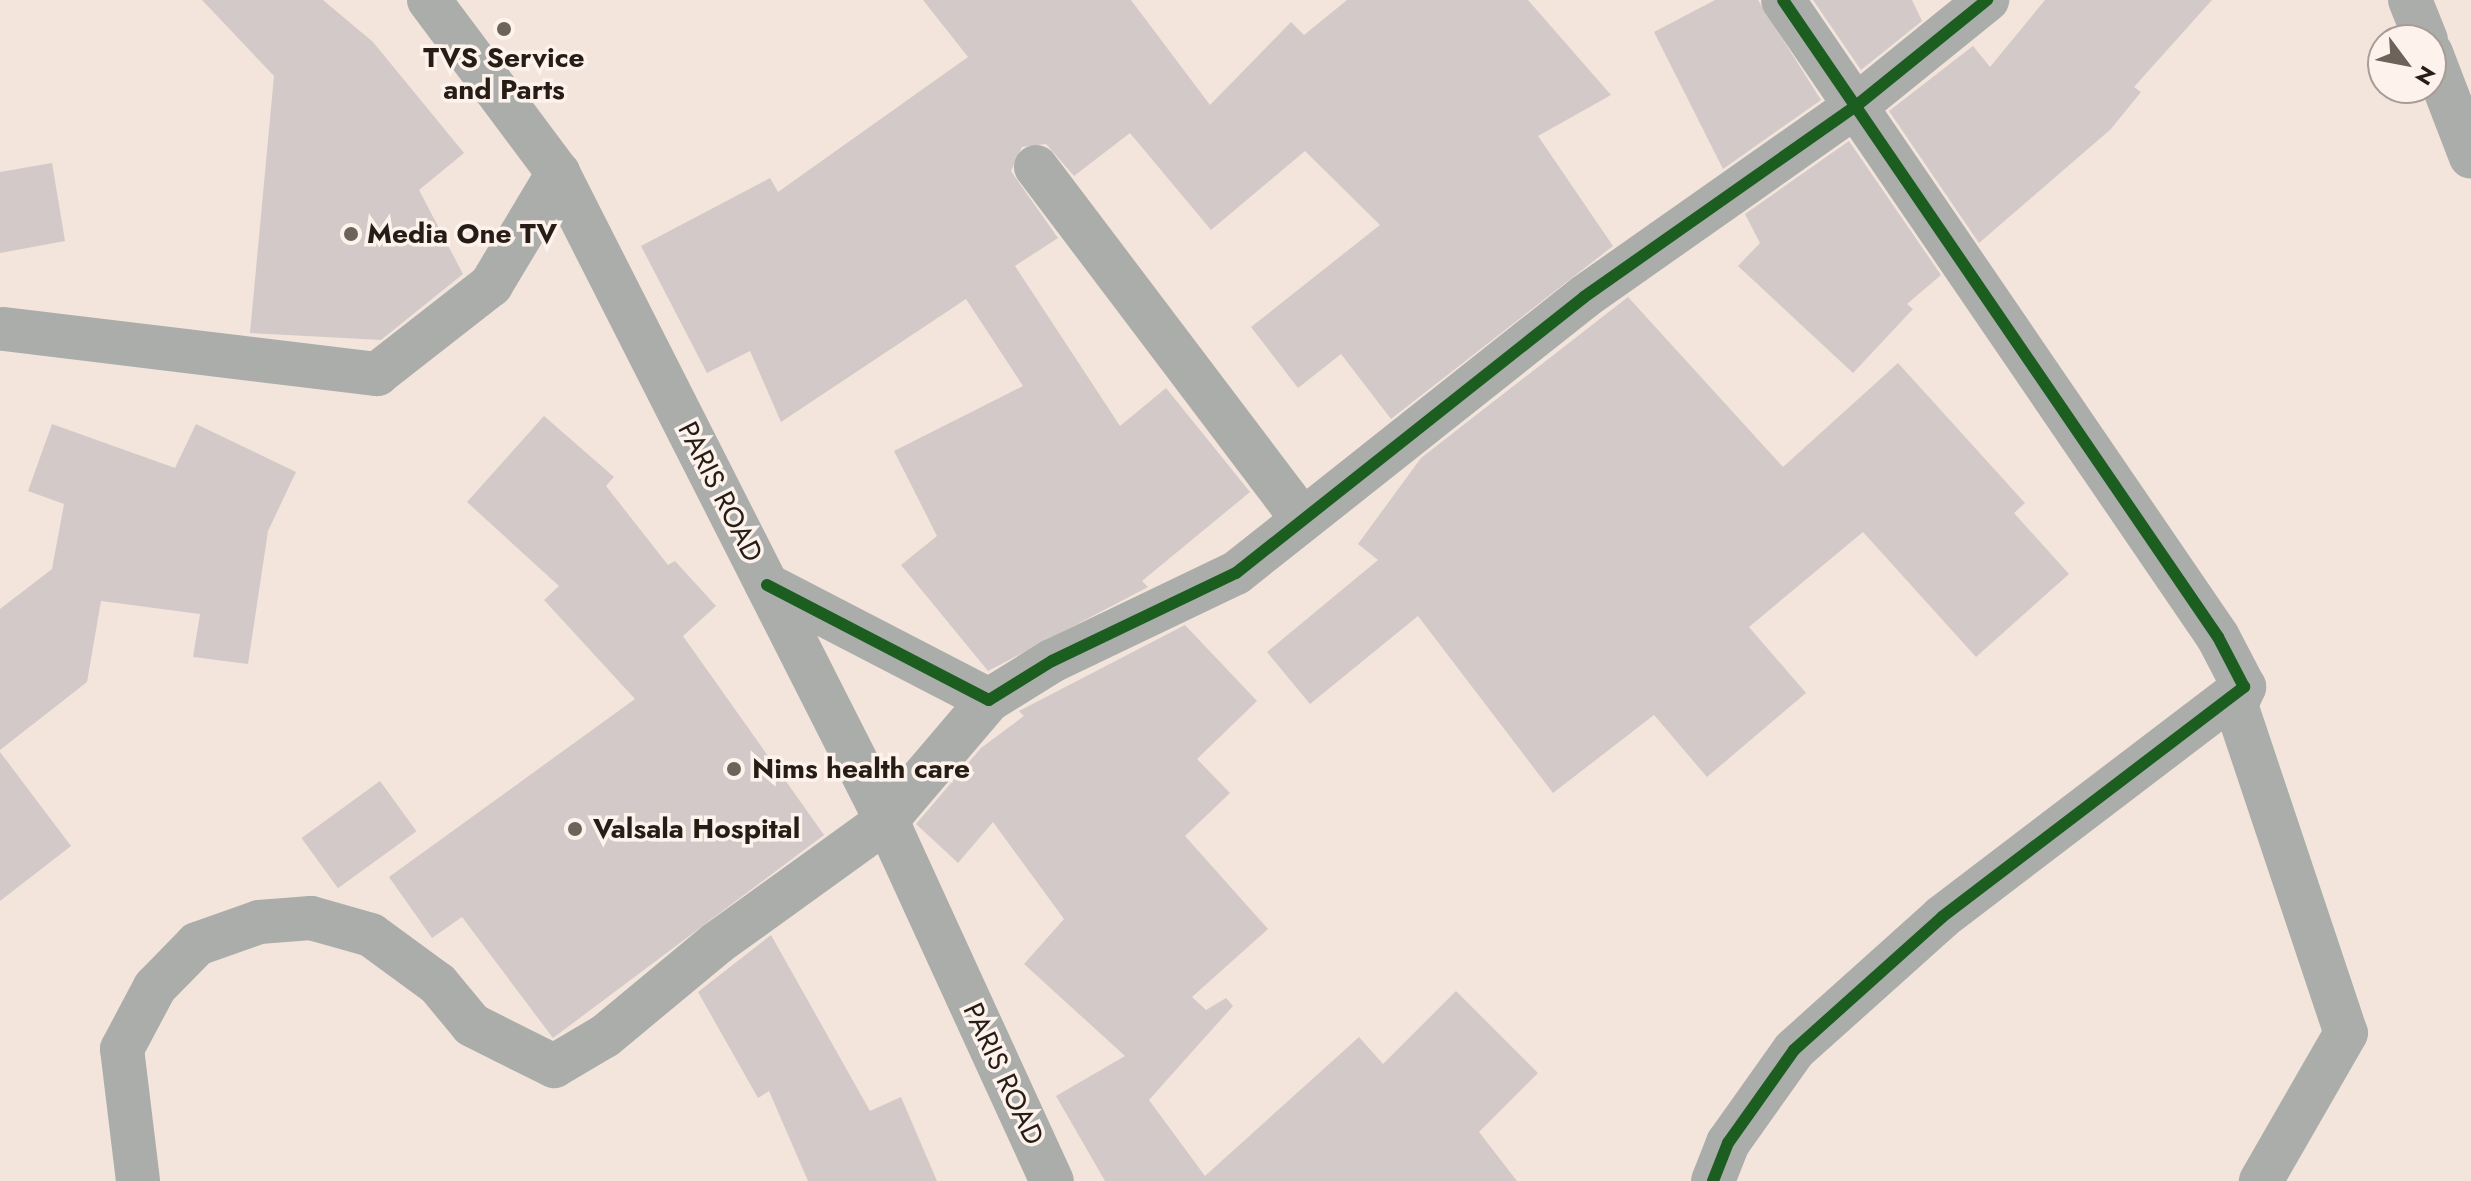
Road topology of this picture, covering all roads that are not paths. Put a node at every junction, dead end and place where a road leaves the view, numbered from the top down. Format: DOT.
graph roads {
  1 [pos="429,0"];
  2 [pos="1783,0"];
  3 [pos="1987,0"];
  4 [pos="2410,0"];
  5 [pos="2420,24"];
  6 [pos="2447,95"];
  7 [pos="1856,106"];
  8 [pos="2471,157"];
  9 [pos="1036,167"];
  10 [pos="558,173"];
  11 [pos="4,329"];
  12 [pos="1302,519"];
  13 [pos="767,585"];
  14 [pos="2244,687"];
  15 [pos="989,700"];
  16 [pos="885,822"];
  17 [pos="138,1181"];
  18 [pos="1052,1181"];
  19 [pos="1713,1181"];
  20 [pos="2261,1181"];
  1 -- 10 [label="street, PARIS ROAD"];
  2 -- 7 [label="street"];
  3 -- 7 [label="street"];
  4 -- 5 [label="street"];
  6 -- 8 [label="street"];
  7 -- 12 [label="street"];
  7 -- 14 [label="street"];
  9 -- 12 [label="street"];
  10 -- 11 [label="street"];
  10 -- 13 [label="street, PARIS ROAD"];
  12 -- 15 [label="street"];
  13 -- 15 [label="street"];
  13 -- 16 [label="street, PARIS ROAD"];
  14 -- 19 [label="street"];
  14 -- 20 [label="street"];
  15 -- 16 [label="street"];
  16 -- 17 [label="street"];
  16 -- 18 [label="street, PARIS ROAD"];
}
